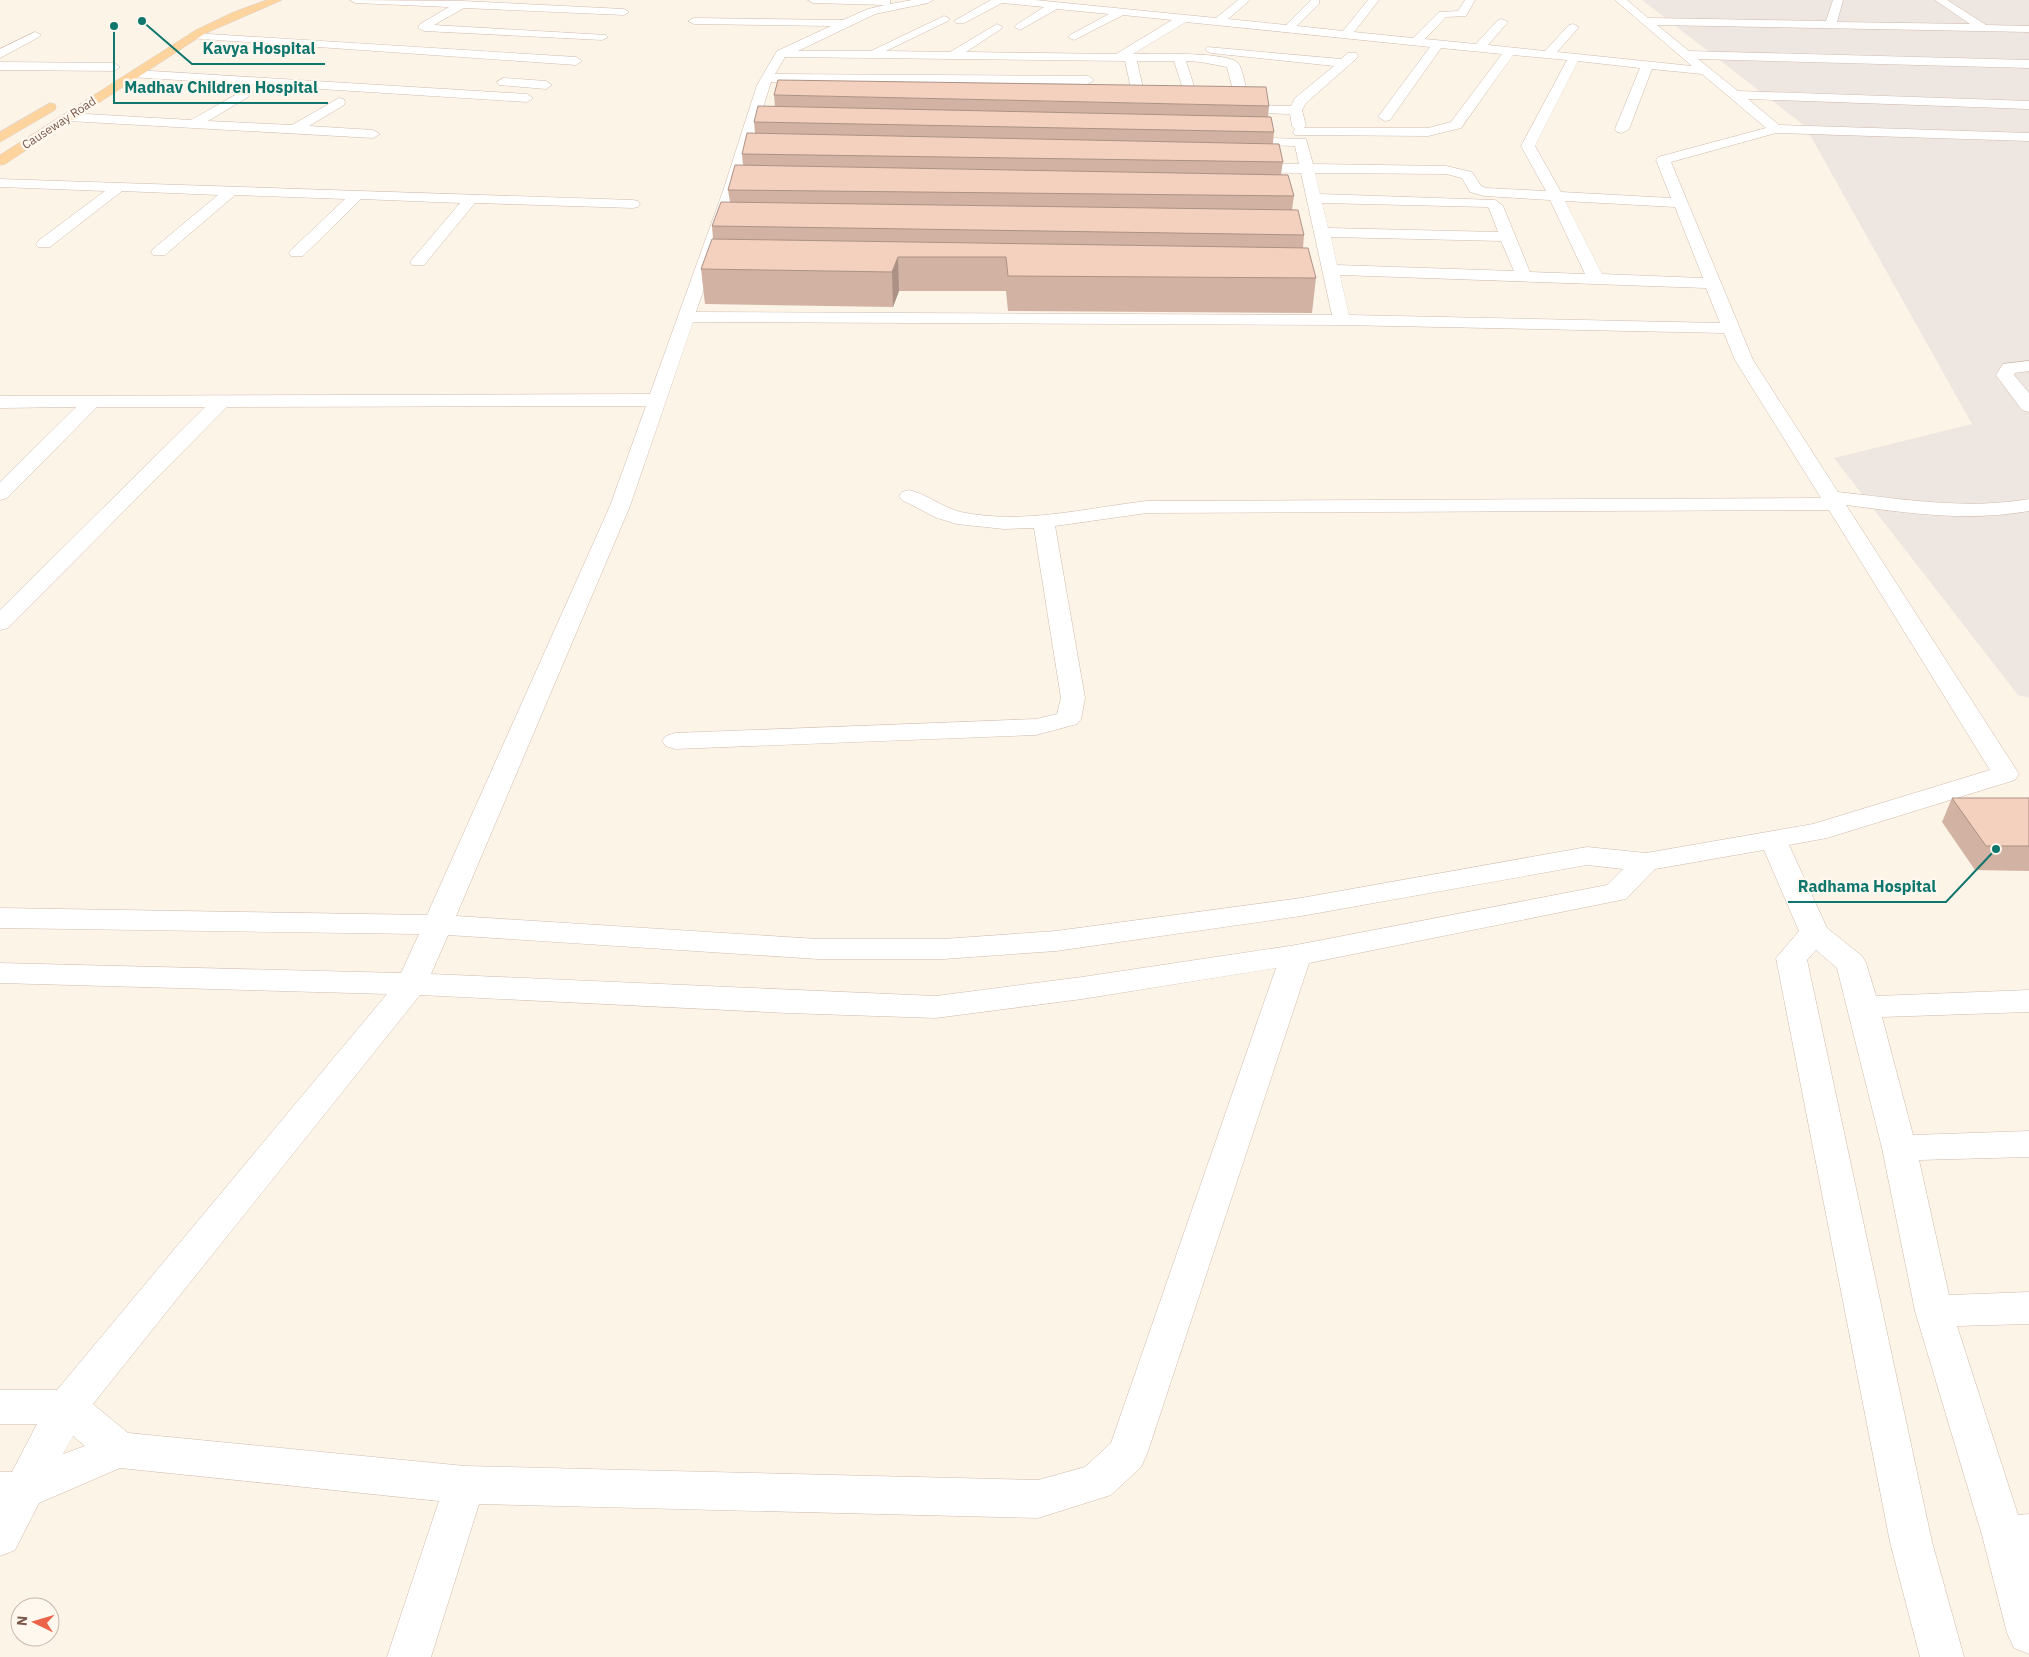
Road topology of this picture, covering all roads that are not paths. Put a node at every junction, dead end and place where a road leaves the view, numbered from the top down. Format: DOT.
graph roads {
  1 [pos="251,0"];
  2 [pos="277,0"];
  3 [pos="355,0"];
  4 [pos="812,0"];
  5 [pos="999,0"];
  6 [pos="1004,0"];
  7 [pos="1108,0"];
  8 [pos="1245,0"];
  9 [pos="1374,0"];
  10 [pos="1470,0"];
  11 [pos="1620,0"];
  12 [pos="1838,0"];
  13 [pos="1940,0"];
  14 [pos="1031,1"];
  15 [pos="466,2"];
  16 [pos="919,2"];
  17 [pos="1314,2"];
  18 [pos="1054,5"];
  19 [pos="1169,5"];
  20 [pos="1094,9"];
  21 [pos="624,12"];
  22 [pos="1121,12"];
  23 [pos="1155,15"];
  24 [pos="1184,18"];
  25 [pos="944,19"];
  26 [pos="694,21"];
  27 [pos="960,21"];
  28 [pos="1218,22"];
  29 [pos="1502,22"];
  30 [pos="846,23"];
  31 [pos="1243,24"];
  32 [pos="1830,25"];
  33 [pos="997,27"];
  34 [pos="1020,27"];
  35 [pos="1573,27"];
  36 [pos="1649,27"];
  37 [pos="1984,28"];
  38 [pos="1288,29"];
  39 [pos="191,30"];
  40 [pos="2029,30"];
  41 [pos="1308,31"];
  42 [pos="35,35"];
  43 [pos="1346,35"];
  44 [pos="1074,36"];
  45 [pos="602,37"];
  46 [pos="1373,37"];
  47 [pos="1415,42"];
  48 [pos="1046,43"];
  49 [pos="1144,43"];
  50 [pos="1438,44"];
  51 [pos="1479,48"];
  52 [pos="1636,49"];
  53 [pos="1214,50"];
  54 [pos="1091,51"];
  55 [pos="1510,51"];
  56 [pos="0,54"];
  57 [pos="782,54"];
  58 [pos="870,55"];
  59 [pos="1548,55"];
  60 [pos="1688,55"];
  61 [pos="952,56"];
  62 [pos="1026,56"];
  63 [pos="1276,56"];
  64 [pos="1125,57"];
  65 [pos="159,58"];
  66 [pos="1179,58"];
  67 [pos="1201,58"];
  68 [pos="1574,58"];
  69 [pos="179,59"];
  70 [pos="576,61"];
  71 [pos="1344,63"];
  72 [pos="1626,63"];
  73 [pos="118,64"];
  74 [pos="2029,64"];
  75 [pos="1647,65"];
  76 [pos="0,66"];
  77 [pos="1264,66"];
  78 [pos="1708,71"];
  79 [pos="134,74"];
  80 [pos="98,77"];
  81 [pos="767,78"];
  82 [pos="486,81"];
  83 [pos="546,85"];
  84 [pos="244,94"];
  85 [pos="1736,95"];
  86 [pos="526,98"];
  87 [pos="57,102"];
  88 [pos="339,102"];
  89 [pos="2029,105"];
  90 [pos="1141,107"];
  91 [pos="1177,108"];
  92 [pos="1205,108"];
  93 [pos="1244,109"];
  94 [pos="1296,110"];
  95 [pos="68,117"];
  96 [pos="1384,117"];
  97 [pos="193,124"];
  98 [pos="1622,129"];
  99 [pos="1776,129"];
  100 [pos="294,130"];
  101 [pos="373,134"];
  102 [pos="2029,137"];
  103 [pos="0,138"];
  104 [pos="1222,140"];
  105 [pos="1304,144"];
  106 [pos="0,161"];
  107 [pos="1227,168"];
  108 [pos="1307,169"];
  109 [pos="0,183"];
  110 [pos="119,187"];
  111 [pos="231,191"];
  112 [pos="730,191"];
  113 [pos="749,192"];
  114 [pos="357,194"];
  115 [pos="1555,195"];
  116 [pos="472,198"];
  117 [pos="1311,200"];
  118 [pos="1680,203"];
  119 [pos="633,204"];
  120 [pos="717,228"];
  121 [pos="737,228"];
  122 [pos="1322,234"];
  123 [pos="1303,237"];
  124 [pos="1506,237"];
  125 [pos="44,244"];
  126 [pos="159,252"];
  127 [pos="298,253"];
  128 [pos="418,262"];
  129 [pos="704,266"];
  130 [pos="724,266"];
  131 [pos="1331,273"];
  132 [pos="1312,276"];
  133 [pos="1524,276"];
  134 [pos="1596,279"];
  135 [pos="1712,282"];
  136 [pos="686,317"];
  137 [pos="1342,320"];
  138 [pos="1731,328"];
  139 [pos="2029,366"];
  140 [pos="657,400"];
  141 [pos="222,401"];
  142 [pos="0,402"];
  143 [pos="92,402"];
  144 [pos="2029,406"];
  145 [pos="0,494"];
  146 [pos="909,496"];
  147 [pos="1833,501"];
  148 [pos="2029,505"];
  149 [pos="1044,521"];
  150 [pos="0,623"];
  151 [pos="675,741"];
  152 [pos="2018,773"];
  153 [pos="1774,840"];
  154 [pos="1646,862"];
  155 [pos="0,918"];
  156 [pos="439,925"];
  157 [pos="1815,933"];
  158 [pos="1296,955"];
  159 [pos="0,973"];
  160 [pos="412,984"];
  161 [pos="2029,1001"];
  162 [pos="1864,1007"];
  163 [pos="2029,1144"];
  164 [pos="1899,1148"];
  165 [pos="2029,1308"];
  166 [pos="1934,1311"];
  167 [pos="0,1408"];
  168 [pos="67,1408"];
  169 [pos="118,1450"];
  170 [pos="465,1485"];
  171 [pos="11,1491"];
  172 [pos="2016,1534"];
  173 [pos="0,1536"];
  174 [pos="2029,1633"];
  175 [pos="409,1657"];
  176 [pos="1942,1657"];
  1 -- 39 [label="main road, Causeway Road"];
  2 -- 39 [label="main road, Causeway Road"];
  3 -- 15 [label="street"];
  4 -- 16 [label="street"];
  5 -- 27 [label="street"];
  6 -- 14 [label="street"];
  7 -- 20 [label="street"];
  8 -- 28 [label="street"];
  9 -- 43 [label="street"];
  10 -- 47 [label="street"];
  11 -- 36 [label="street"];
  12 -- 32 [label="street"];
  13 -- 37 [label="street"];
  14 -- 18 [label="street"];
  15 -- 21 [label="street"];
  15 -- 45 [label="street"];
  16 -- 30 [label="street"];
  17 -- 38 [label="street"];
  18 -- 20 [label="street"];
  18 -- 34 [label="street"];
  19 -- 23 [label="street"];
  20 -- 22 [label="street"];
  22 -- 23 [label="street"];
  22 -- 44 [label="street"];
  23 -- 24 [label="street"];
  24 -- 28 [label="street"];
  24 -- 49 [label="street"];
  25 -- 58 [label="street"];
  26 -- 30 [label="street"];
  28 -- 31 [label="street"];
  29 -- 51 [label="street"];
  30 -- 57 [label="street"];
  31 -- 38 [label="street"];
  31 -- 53 [label="street"];
  32 -- 36 [label="street"];
  32 -- 37 [label="street"];
  33 -- 61 [label="street"];
  35 -- 59 [label="street"];
  36 -- 60 [label="street"];
  37 -- 40 [label="street"];
  38 -- 41 [label="street"];
  39 -- 65 [label="main road, Causeway Road"];
  39 -- 70 [label="street"];
  41 -- 43 [label="street"];
  41 -- 63 [label="street"];
  42 -- 56 [label="street"];
  43 -- 46 [label="street"];
  46 -- 47 [label="street"];
  46 -- 71 [label="street"];
  47 -- 50 [label="street"];
  48 -- 62 [label="street"];
  49 -- 53 [label="street"];
  49 -- 64 [label="street"];
  50 -- 51 [label="street"];
  50 -- 96 [label="street"];
  51 -- 55 [label="street"];
  52 -- 72 [label="street"];
  53 -- 63 [label="street"];
  53 -- 67 [label="street"];
  54 -- 62 [label="street"];
  54 -- 64 [label="street"];
  54 -- 81 [label="street"];
  55 -- 59 [label="street"];
  55 -- 105 [label="street"];
  57 -- 58 [label="street"];
  57 -- 81 [label="street"];
  58 -- 61 [label="street"];
  59 -- 68 [label="street"];
  60 -- 74 [label="street"];
  60 -- 78 [label="street"];
  61 -- 62 [label="street"];
  63 -- 71 [label="street"];
  63 -- 77 [label="street"];
  64 -- 66 [label="street"];
  64 -- 90 [label="street"];
  65 -- 69 [label="street"];
  65 -- 79 [label="main road, Causeway Road"];
  66 -- 67 [label="street"];
  66 -- 92 [label="street"];
  67 -- 93 [label="street"];
  68 -- 72 [label="street"];
  68 -- 115 [label="street"];
  71 -- 94 [label="street"];
  72 -- 75 [label="street"];
  73 -- 76 [label="street"];
  73 -- 80 [label="main road, Causeway Road"];
  75 -- 78 [label="street"];
  75 -- 98 [label="street"];
  78 -- 85 [label="street"];
  79 -- 86 [label="street"];
  79 -- 95 [label="main road, Causeway Road"];
  81 -- 112 [label="street"];
  82 -- 83 [label="street"];
  84 -- 97 [label="street"];
  85 -- 89 [label="street"];
  85 -- 99 [label="street"];
  87 -- 103 [label="main road, Causeway Road"];
  88 -- 100 [label="street"];
  91 -- 92 [label="street"];
  92 -- 93 [label="street"];
  93 -- 94 [label="street"];
  94 -- 105 [label="street"];
  95 -- 97 [label="street"];
  95 -- 106 [label="main road, Causeway Road"];
  97 -- 100 [label="street"];
  99 -- 102 [label="street"];
  99 -- 118 [label="street"];
  100 -- 101 [label="street"];
  104 -- 105 [label="street"];
  105 -- 108 [label="street"];
  107 -- 108 [label="street"];
  108 -- 115 [label="street"];
  108 -- 117 [label="street"];
  109 -- 110 [label="street"];
  110 -- 111 [label="street"];
  110 -- 125 [label="street"];
  111 -- 114 [label="street"];
  111 -- 126 [label="street"];
  112 -- 113 [label="street"];
  112 -- 120 [label="street"];
  114 -- 116 [label="street"];
  114 -- 127 [label="street"];
  115 -- 118 [label="street"];
  115 -- 134 [label="street"];
  116 -- 119 [label="street"];
  116 -- 128 [label="street"];
  117 -- 122 [label="street"];
  117 -- 124 [label="street"];
  118 -- 135 [label="street"];
  120 -- 121 [label="street"];
  120 -- 129 [label="street"];
  122 -- 123 [label="street"];
  122 -- 124 [label="street"];
  122 -- 131 [label="street"];
  124 -- 133 [label="street"];
  129 -- 130 [label="street"];
  129 -- 136 [label="street"];
  131 -- 132 [label="street"];
  131 -- 133 [label="street"];
  131 -- 137 [label="street"];
  133 -- 134 [label="street"];
  134 -- 135 [label="street"];
  135 -- 138 [label="street"];
  136 -- 137 [label="street"];
  136 -- 140 [label="street"];
  137 -- 138 [label="street"];
  138 -- 147 [label="street"];
  139 -- 144 [label="street"];
  140 -- 141 [label="street"];
  140 -- 156 [label="street"];
  141 -- 143 [label="street"];
  141 -- 150 [label="street"];
  142 -- 143 [label="street"];
  143 -- 145 [label="street"];
  146 -- 149 [label="street"];
  147 -- 148 [label="street"];
  147 -- 149 [label="street"];
  147 -- 152 [label="street"];
  149 -- 151 [label="street"];
  152 -- 153 [label="street"];
  153 -- 154 [label="street"];
  153 -- 157 [label="street"];
  154 -- 156 [label="street"];
  154 -- 158 [label="street"];
  155 -- 156 [label="street"];
  156 -- 160 [label="street"];
  157 -- 162 [label="street"];
  157 -- 176 [label="street"];
  158 -- 160 [label="street"];
  158 -- 170 [label="street"];
  159 -- 160 [label="street"];
  160 -- 168 [label="street"];
  161 -- 162 [label="street"];
  162 -- 164 [label="street"];
  163 -- 164 [label="street"];
  164 -- 166 [label="street"];
  165 -- 166 [label="street"];
  166 -- 172 [label="street"];
  167 -- 168 [label="street"];
  168 -- 169 [label="street"];
  168 -- 171 [label="street"];
  169 -- 170 [label="street"];
  169 -- 171 [label="street"];
  170 -- 175 [label="street"];
  171 -- 173 [label="street"];
  172 -- 174 [label="street"];
}
